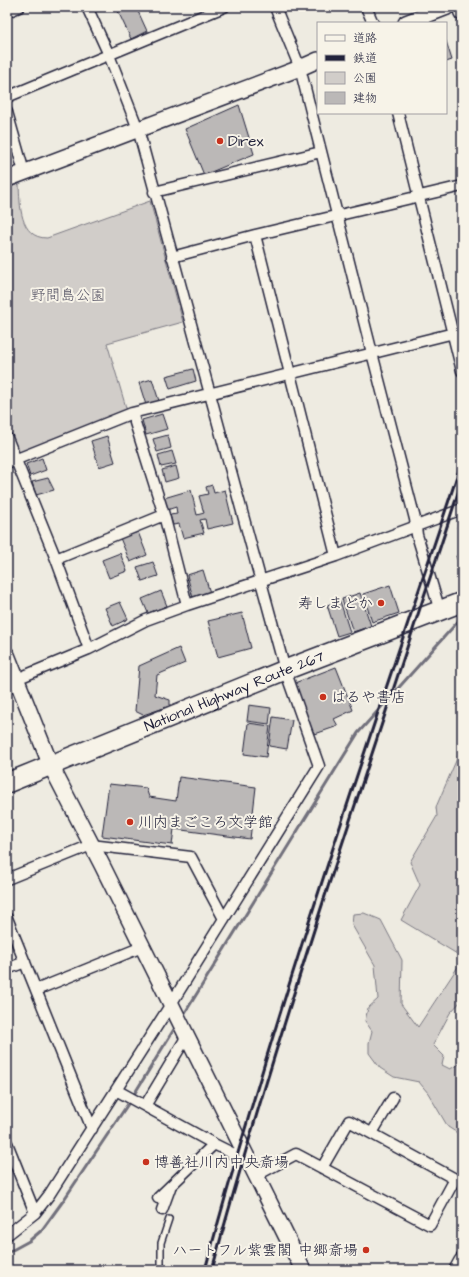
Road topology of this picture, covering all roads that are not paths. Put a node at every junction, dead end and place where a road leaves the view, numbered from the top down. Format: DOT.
graph roads {
  1 [pos="19,7"];
  2 [pos="87,7"];
  3 [pos="224,7"];
  4 [pos="274,7"];
  5 [pos="366,7"];
  6 [pos="447,7"];
  7 [pos="460,7"];
  8 [pos="7,12"];
  9 [pos="462,13"];
  10 [pos="373,22"];
  11 [pos="409,22"];
  12 [pos="108,55"];
  13 [pos="317,60"];
  14 [pos="300,68"];
  15 [pos="7,97"];
  16 [pos="7,112"];
  17 [pos="398,114"];
  18 [pos="138,129"];
  19 [pos="321,152"];
  20 [pos="24,172"];
  21 [pos="7,179"];
  22 [pos="462,186"];
  23 [pos="154,192"];
  24 [pos="420,196"];
  25 [pos="337,216"];
  26 [pos="255,235"];
  27 [pos="172,257"];
  28 [pos="457,332"];
  29 [pos="372,353"];
  30 [pos="462,371"];
  31 [pos="290,373"];
  32 [pos="210,394"];
  33 [pos="132,413"];
  34 [pos="7,438"];
  35 [pos="11,461"];
  36 [pos="462,509"];
  37 [pos="164,515"];
  38 [pos="416,526"];
  39 [pos="336,556"];
  40 [pos="56,558"];
  41 [pos="261,582"];
  42 [pos="462,602"];
  43 [pos="187,605"];
  44 [pos="440,611"];
  45 [pos="89,649"];
  46 [pos="7,655"];
  47 [pos="285,670"];
  48 [pos="12,681"];
  49 [pos="51,766"];
  50 [pos="7,783"];
  51 [pos="91,845"];
  52 [pos="7,879"];
  53 [pos="7,918"];
  54 [pos="224,919"];
  55 [pos="142,947"];
  56 [pos="25,962"];
  57 [pos="7,969"];
  58 [pos="36,990"];
  59 [pos="172,1008"];
  60 [pos="184,1031"];
  61 [pos="121,1093"];
  62 [pos="392,1098"];
  63 [pos="141,1104"];
  64 [pos="92,1129"];
  65 [pos="372,1133"];
  66 [pos="7,1143"];
  67 [pos="214,1144"];
  68 [pos="250,1162"];
  69 [pos="322,1168"];
  70 [pos="257,1175"];
  71 [pos="459,1181"];
  72 [pos="172,1184"];
  73 [pos="158,1198"];
  74 [pos="162,1210"];
  75 [pos="35,1213"];
  76 [pos="169,1219"];
  77 [pos="7,1235"];
  78 [pos="462,1261"];
  79 [pos="161,1270"];
  80 [pos="303,1270"];
  81 [pos="457,1270"];
  1 -- 8 [label="street"];
  2 -- 12 [label="street"];
  3 -- 12 [label="street"];
  4 -- 14 [label="street"];
  5 -- 10 [label="street"];
  6 -- 11 [label="street"];
  7 -- 9 [label="street"];
  12 -- 15 [label="street"];
  12 -- 18 [label="street"];
  13 -- 14 [label="street"];
  14 -- 18 [label="street"];
  14 -- 19 [label="street"];
  16 -- 20 [label="street"];
  17 -- 24 [label="street"];
  18 -- 20 [label="street"];
  18 -- 23 [label="street"];
  19 -- 23 [label="street"];
  19 -- 25 [label="street"];
  20 -- 21 [label="street"];
  22 -- 24 [label="street"];
  23 -- 27 [label="street"];
  24 -- 25 [label="street"];
  24 -- 28 [label="street"];
  25 -- 26 [label="street"];
  25 -- 29 [label="street"];
  26 -- 27 [label="street"];
  26 -- 31 [label="street"];
  27 -- 32 [label="street"];
  28 -- 29 [label="street"];
  28 -- 30 [label="street"];
  29 -- 31 [label="street"];
  29 -- 38 [label="street"];
  31 -- 32 [label="street"];
  31 -- 39 [label="street"];
  32 -- 33 [label="street"];
  32 -- 41 [label="street"];
  33 -- 35 [label="street"];
  33 -- 37 [label="street"];
  34 -- 35 [label="street"];
  35 -- 40 [label="street"];
  36 -- 38 [label="street"];
  37 -- 40 [label="street"];
  37 -- 43 [label="street"];
  38 -- 39 [label="street"];
  38 -- 44 [label="street"];
  39 -- 41 [label="street"];
  40 -- 45 [label="street"];
  41 -- 43 [label="street"];
  41 -- 47 [label="street"];
  42 -- 44 [label="highway, National Highway Route 267"];
  43 -- 45 [label="street"];
  44 -- 47 [label="highway, National Highway Route 267"];
  45 -- 48 [label="street"];
  46 -- 48 [label="street"];
  47 -- 49 [label="highway, National Highway Route 267"];
  47 -- 54 [label="street"];
  48 -- 49 [label="street"];
  49 -- 50 [label="highway, National Highway Route 267"];
  49 -- 51 [label="street"];
  51 -- 52 [label="street"];
  51 -- 54 [label="street"];
  51 -- 55 [label="street"];
  53 -- 56 [label="street"];
  54 -- 59 [label="street"];
  55 -- 58 [label="street"];
  55 -- 59 [label="street"];
  56 -- 57 [label="street"];
  56 -- 58 [label="street"];
  58 -- 64 [label="street"];
  59 -- 60 [label="street"];
  59 -- 61 [label="street"];
  60 -- 63 [label="street"];
  60 -- 68 [label="street"];
  61 -- 63 [label="street"];
  61 -- 64 [label="street"];
  62 -- 65 [label="street"];
  63 -- 67 [label="street"];
  64 -- 75 [label="street"];
  65 -- 69 [label="street"];
  65 -- 71 [label="street"];
  66 -- 75 [label="street"];
  67 -- 68 [label="street"];
  67 -- 72 [label="street"];
  68 -- 70 [label="street"];
  69 -- 70 [label="street"];
  69 -- 71 [label="street"];
  70 -- 80 [label="street"];
  72 -- 73 [label="street"];
  72 -- 74 [label="street"];
  75 -- 77 [label="street"];
  76 -- 79 [label="lane"];
  78 -- 81 [label="street"];
}
